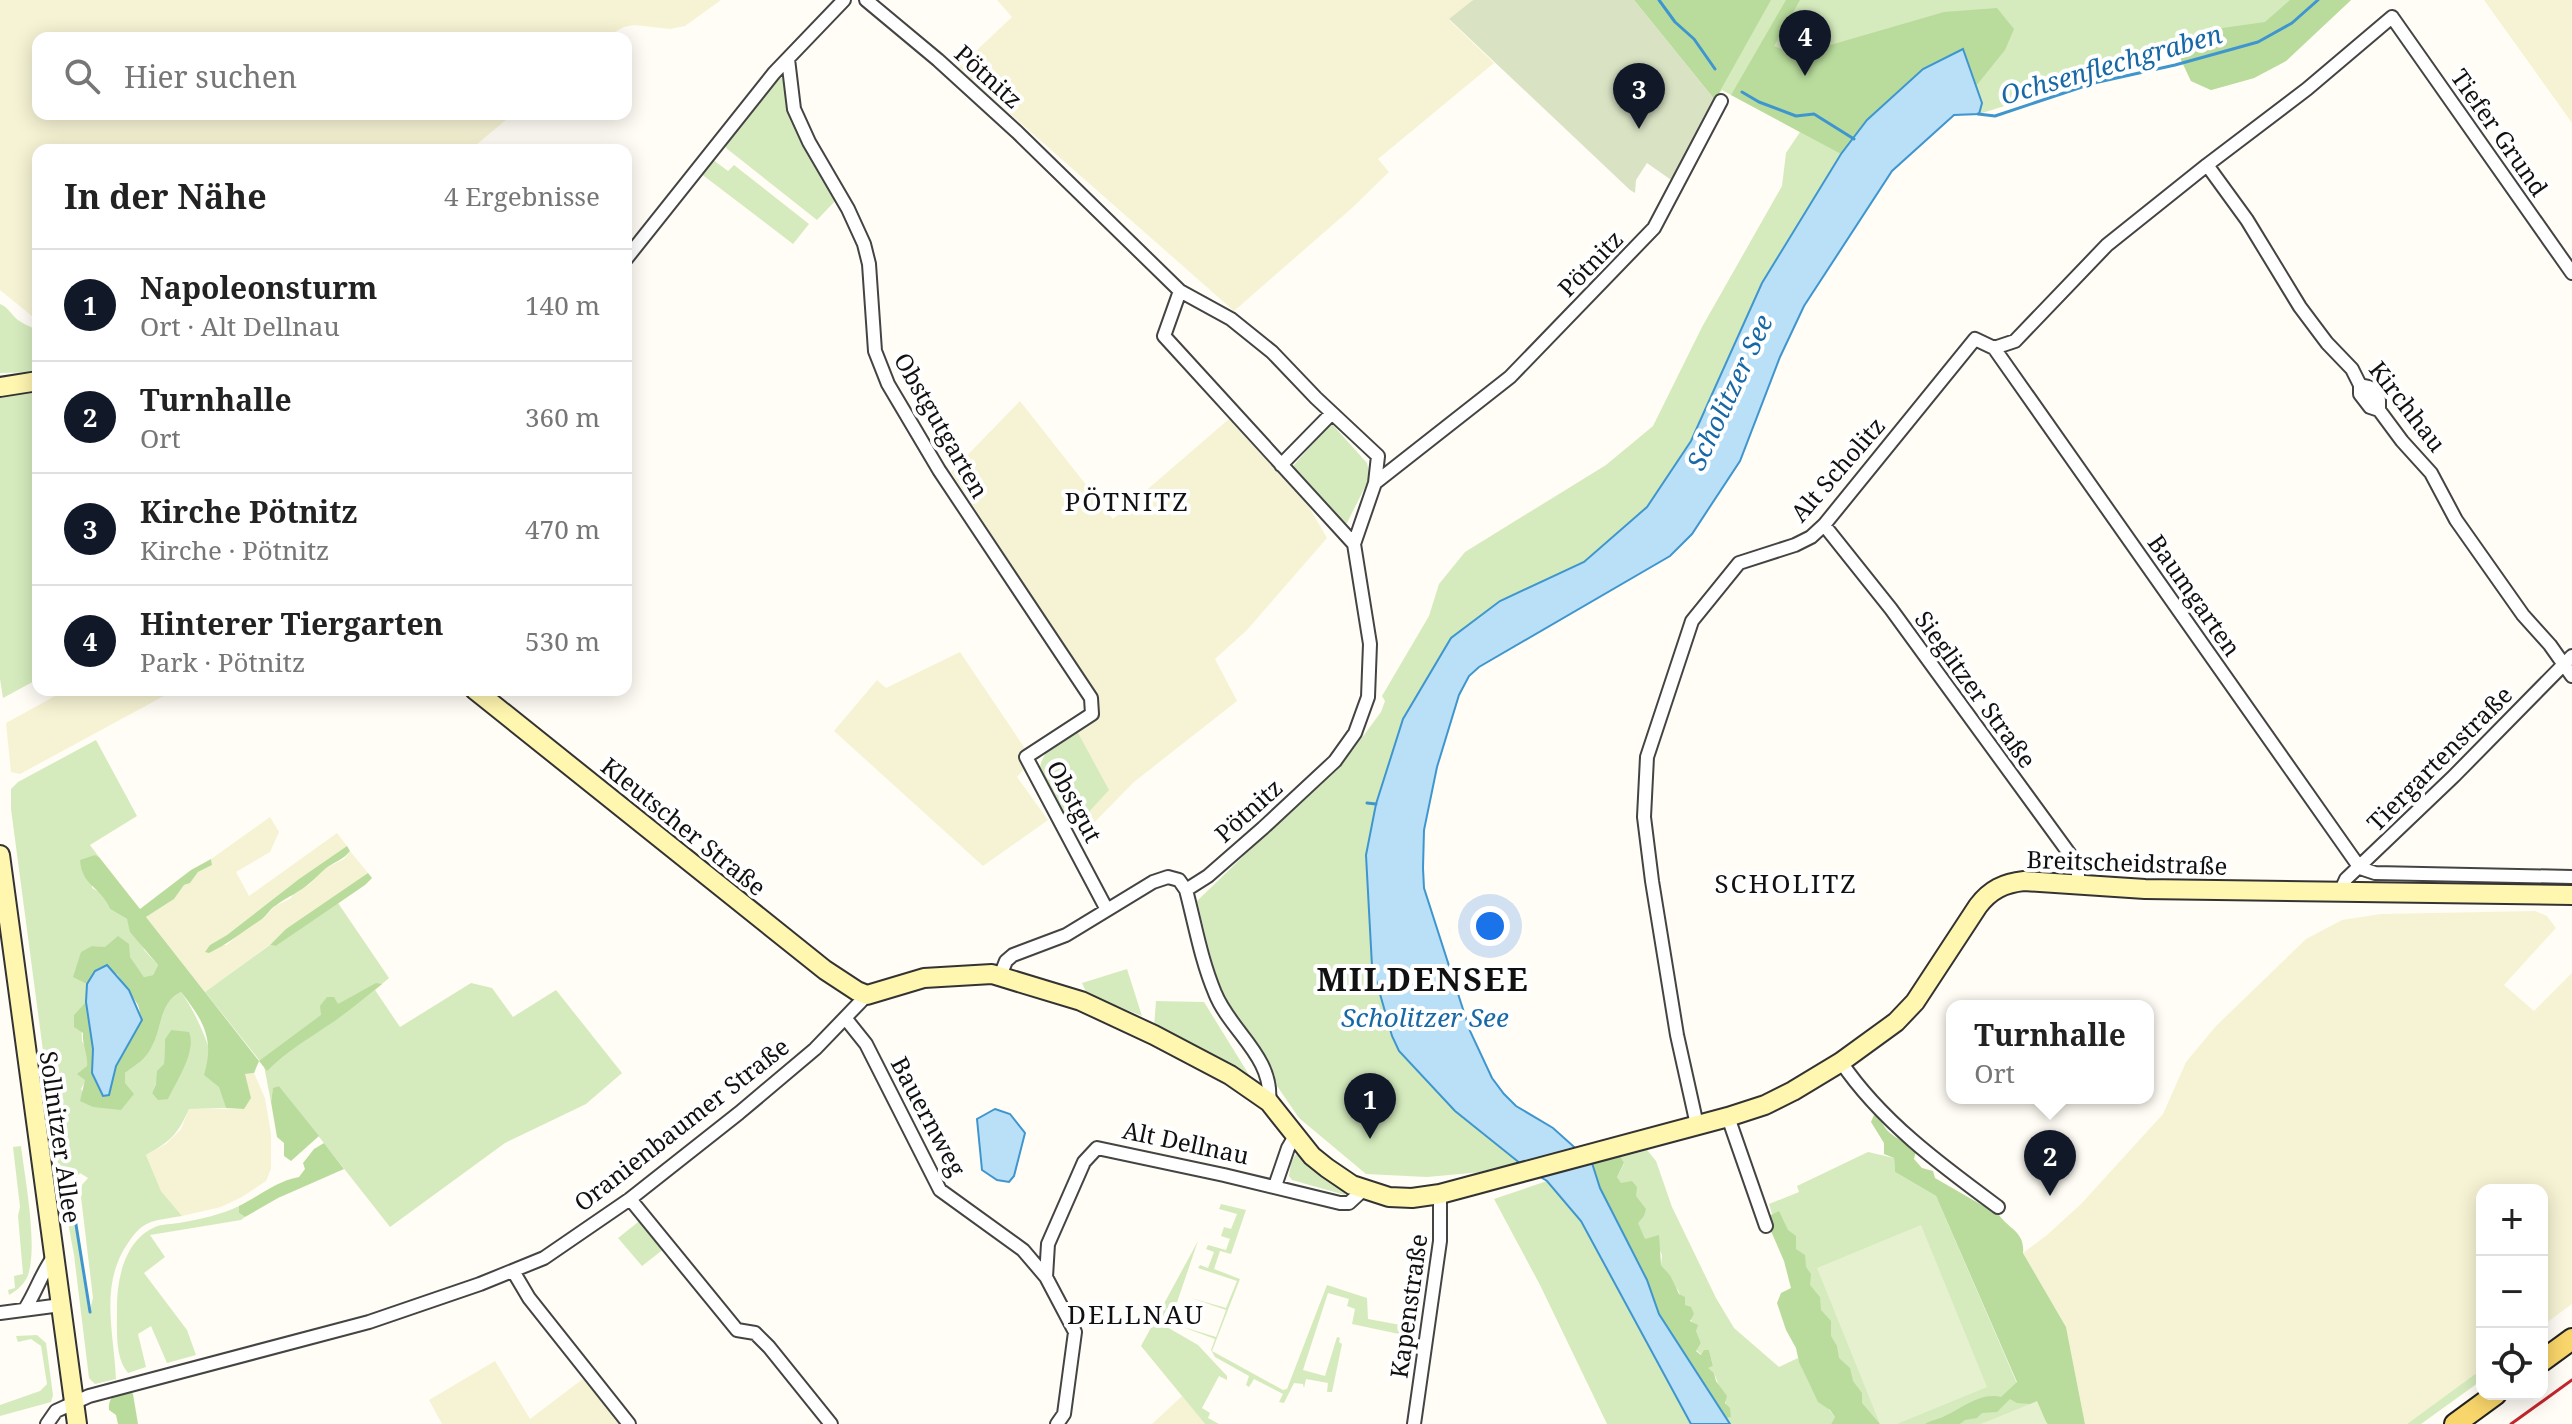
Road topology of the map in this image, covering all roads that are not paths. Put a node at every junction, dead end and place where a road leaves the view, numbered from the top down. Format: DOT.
graph roads {
  1 [pos="844,0"];
  2 [pos="866,0"];
  3 [pos="2392,17"];
  4 [pos="788,59"];
  5 [pos="1721,101"];
  6 [pos="2207,165"];
  7 [pos="632,252"];
  8 [pos="2572,273"];
  9 [pos="1180,291"];
  10 [pos="1994,348"];
  11 [pos="32,382"];
  12 [pos="0,387"];
  13 [pos="1332,413"];
  14 [pos="1281,465"];
  15 [pos="1375,483"];
  16 [pos="1824,525"];
  17 [pos="1354,544"];
  18 [pos="2568,660"];
  19 [pos="2572,676"];
  20 [pos="482,696"];
  21 [pos="1091,698"];
  22 [pos="0,855"];
  23 [pos="2360,868"];
  24 [pos="2572,877"];
  25 [pos="2078,885"];
  26 [pos="1186,890"];
  27 [pos="2340,892"];
  28 [pos="2572,895"];
  29 [pos="1106,908"];
  30 [pos="1000,976"];
  31 [pos="867,995"];
  32 [pos="846,1019"];
  33 [pos="1841,1062"];
  34 [pos="1269,1102"];
  35 [pos="1728,1117"];
  36 [pos="1697,1125"];
  37 [pos="1295,1136"];
  38 [pos="1503,1177"];
  39 [pos="1275,1186"];
  40 [pos="1363,1190"];
  41 [pos="1440,1194"];
  42 [pos="630,1199"];
  43 [pos="1998,1207"];
  44 [pos="1766,1226"];
  45 [pos="1048,1244"];
  46 [pos="1023,1250"];
  47 [pos="54,1256"];
  48 [pos="513,1271"];
  49 [pos="1046,1277"];
  50 [pos="61,1305"];
  51 [pos="25,1309"];
  52 [pos="0,1313"];
  53 [pos="2572,1339"];
  54 [pos="2548,1357"];
  55 [pos="2488,1400"];
  56 [pos="74,1403"];
  57 [pos="47,1424"];
  58 [pos="77,1424"];
  59 [pos="629,1424"];
  60 [pos="831,1424"];
  61 [pos="1057,1424"];
  62 [pos="1414,1424"];
  63 [pos="2455,1424"];
  1 -- 4 [label="street"];
  2 -- 9 [label="street, Pötnitz"];
  3 -- 6 [label="street, Alt Scholitz"];
  3 -- 8 [label="street, Tiefer Grund"];
  4 -- 7 [label="street"];
  4 -- 21 [label="street, Obstgutgarten"];
  5 -- 15 [label="street, Pötnitz"];
  6 -- 10 [label="street, Alt Scholitz"];
  6 -- 18 [label="street, Kirchhau"];
  9 -- 13 [label="street, Pötnitz"];
  9 -- 14 [label="street"];
  10 -- 16 [label="street, Alt Scholitz"];
  10 -- 23 [label="street, Baumgarten"];
  11 -- 12 [label="street"];
  13 -- 14 [label="street"];
  13 -- 15 [label="street, Pötnitz"];
  14 -- 17 [label="street"];
  15 -- 17 [label="street, Pötnitz"];
  16 -- 25 [label="street, Sieglitzer Straße"];
  16 -- 36 [label="street, Alt Scholitz"];
  17 -- 26 [label="street, Pötnitz"];
  18 -- 19 [label="street, Kirchhau"];
  18 -- 23 [label="street, Tiergartenstraße"];
  20 -- 31 [label="street, Kleutscher Straße"];
  21 -- 29 [label="street, Obstgut"];
  22 -- 47 [label="street, Sollnitzer Allee"];
  23 -- 24 [label="street"];
  23 -- 27 [label="street, Tiergartenstraße"];
  25 -- 27 [label="street, Breitscheidstraße"];
  25 -- 33 [label="street, Breitscheidstraße"];
  26 -- 29 [label="street"];
  26 -- 34 [label="street"];
  27 -- 28 [label="street, Breitscheidstraße"];
  29 -- 30 [label="street"];
  30 -- 31 [label="street"];
  30 -- 34 [label="street"];
  31 -- 32 [label="street, Oranienbaumer Straße"];
  32 -- 42 [label="street, Oranienbaumer Straße"];
  32 -- 46 [label="street, Bauernweg"];
  33 -- 35 [label="street, Breitscheidstraße"];
  33 -- 43 [label="street"];
  34 -- 37 [label="street"];
  35 -- 36 [label="street, Breitscheidstraße"];
  35 -- 44 [label="street"];
  36 -- 38 [label="street, Breitscheidstraße"];
  37 -- 39 [label="street, Alt Dellnau"];
  37 -- 40 [label="street, Alt Dellnau"];
  38 -- 41 [label="street, Alt Dellnau"];
  39 -- 40 [label="street, Alt Dellnau"];
  39 -- 45 [label="street, Alt Dellnau"];
  40 -- 41 [label="street, Alt Dellnau"];
  41 -- 62 [label="street, Kapenstraße"];
  42 -- 48 [label="street, Oranienbaumer Straße"];
  42 -- 60 [label="street"];
  45 -- 46 [label="street"];
  45 -- 49 [label="street, Alt Dellnau"];
  46 -- 49 [label="street, Bauernweg"];
  47 -- 50 [label="street, Sollnitzer Allee"];
  47 -- 51 [label="street"];
  48 -- 56 [label="street, Oranienbaumer Straße"];
  48 -- 59 [label="street"];
  49 -- 61 [label="street"];
  50 -- 51 [label="street"];
  50 -- 56 [label="street, Sollnitzer Allee"];
  51 -- 52 [label="street"];
  53 -- 54 [label="main road"];
  55 -- 63 [label="main road"];
  56 -- 57 [label="street, Oranienbaumer Straße"];
  56 -- 58 [label="street, Sollnitzer Allee"];
}
